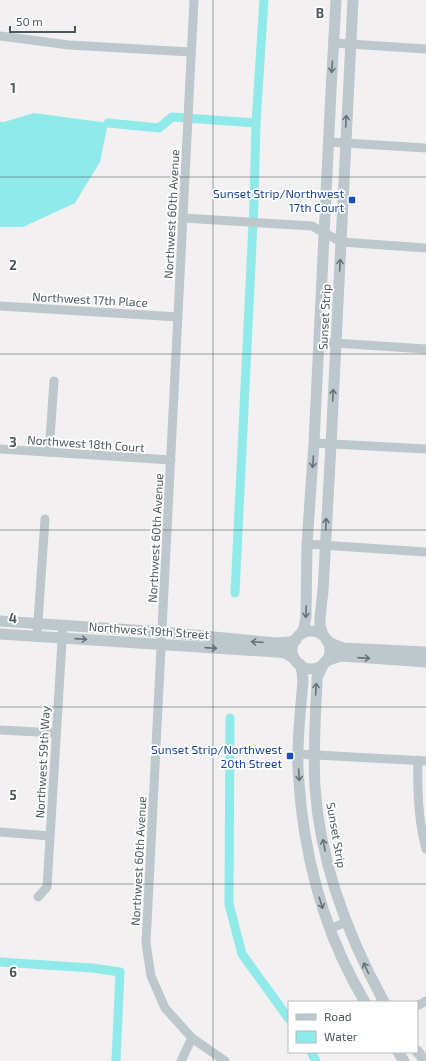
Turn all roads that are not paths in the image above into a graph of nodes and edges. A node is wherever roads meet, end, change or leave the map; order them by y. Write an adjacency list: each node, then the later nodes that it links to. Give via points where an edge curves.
1 (194, 0): 8 (street, Northwest 60th Avenue)
2 (336, 0): 5 (street, Sunset Strip)
3 (353, 0): 6 (street, Sunset Strip)
4 (0, 36): 8 (street, via 69,45)
5 (334, 43): 6 (street); 9 (street, Sunset Strip, one-way to 9)
6 (350, 44): 7 (street); 10 (street, Sunset Strip, one-way to 6)
7 (426, 49)
8 (191, 52): 12 (street, Northwest 60th Avenue)
9 (329, 142): 10 (street); 13 (street, Sunset Strip)
10 (346, 143): 11 (street); 14 (street, Sunset Strip)
11 (426, 148)
12 (183, 218): 13 (street, via 312,226); 17 (street, Northwest 60th Avenue)
13 (324, 232): 14 (street); 18 (street, Sunset Strip)
14 (341, 242): 15 (street); 19 (street, Sunset Strip, one-way to 14)
15 (426, 248)
16 (0, 306): 17 (street, Northwest 17th Place)
17 (178, 317): 27 (street, Northwest 60th Avenue)
18 (319, 342): 19 (street); 22 (street, Sunset Strip)
19 (335, 344): 20 (street); 23 (street, Sunset Strip, one-way to 19)
20 (426, 350)
21 (54, 381): 26 (street)
22 (314, 443): 23 (street); 29 (street, Sunset Strip, one-way to 29)
23 (331, 444): 25 (street); 30 (street, Sunset Strip, one-way to 23)
24 (0, 449): 26 (street, Northwest 18th Court)
25 (426, 449)
26 (49, 452): 27 (street, Northwest 18th Court)
27 (171, 460): 35 (street, Northwest 60th Avenue)
28 (44, 519): 33 (street)
29 (307, 544): 30 (street); 39 (street, Sunset Strip, one-way to 39, via 306,617 304,628)
30 (325, 546): 31 (street); 40 (street, Sunset Strip, via 320,625)
31 (426, 552)
32 (0, 621): 33 (street, Northwest 19th Street)
33 (38, 623): 34 (street, Northwest 19th Street); 37 (street)
34 (63, 625): 35 (street, Northwest 19th Street); 38 (street, Northwest 59th Way)
35 (162, 632): 39 (street, Northwest 19th Street, one-way to 35, via 290,642 277,643); 41 (street, Northwest 60th Avenue)
36 (0, 634): 37 (street, Northwest 19th Street)
37 (37, 636): 38 (street, Northwest 19th Street)
38 (62, 637): 41 (street, Northwest 19th Street, one-way to 41); 47 (street, Northwest 59th Way)
39 (298, 637): 40 (street, via 314,631); 43 (street, via 293,651)
40 (325, 638): 42 (street, via 335,646 343,648); 44 (street, via 330,648)
41 (162, 644): 43 (street, Northwest 19th Street, one-way to 43, via 282,652); 59 (street, Northwest 60th Avenue, via 146,943 151,976 165,1008)
42 (426, 652)
43 (297, 662): 44 (street, via 311,668); 48 (street, via 301,667 303,681)
44 (325, 662): 45 (street, one-way to 45, via 342,656); 49 (street, Sunset Strip, one-way to 44, via 316,684)
45 (426, 662)
46 (0, 730): 47 (street)
47 (55, 733): 52 (street, Northwest 59th Way)
48 (298, 754): 49 (street); 56 (street, one-way to 56, via 304,831 314,878)
49 (314, 755): 50 (street); 55 (street, Sunset Strip, one-way to 49, via 326,858 315,789)
50 (422, 760): 53 (street, via 417,795 421,833)
51 (0, 832): 52 (street)
52 (50, 836): 54 (street, Northwest 59th Way, via 47,887)
53 (426, 849)
54 (38, 897)
55 (346, 922): 56 (street); 58 (street, Sunset Strip, one-way to 55)
56 (330, 929): 57 (street)
57 (363, 1001)
58 (384, 1001)
59 (192, 1038): 61 (street); 62 (street, Northwest 60th Avenue)
60 (418, 1052): 63 (street)
61 (181, 1061)
62 (225, 1061)
63 (425, 1061)

